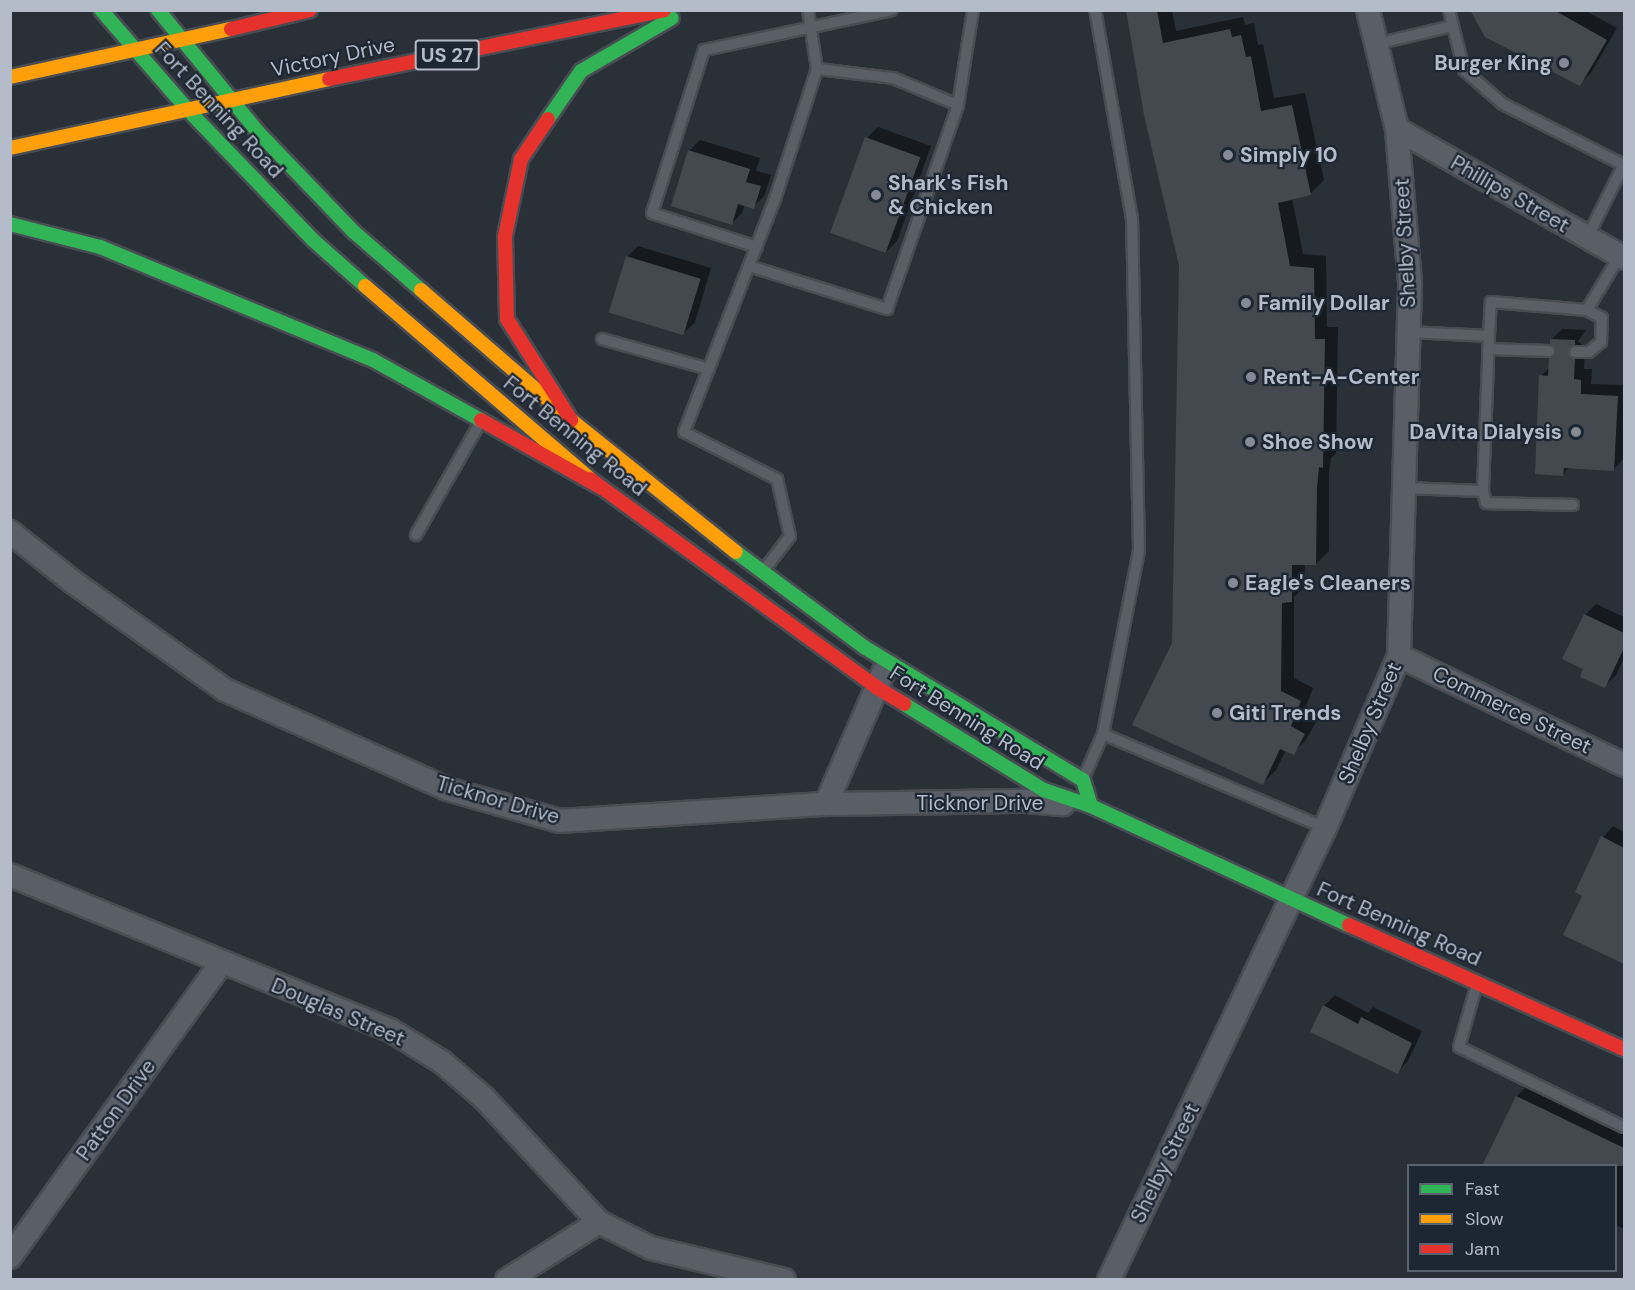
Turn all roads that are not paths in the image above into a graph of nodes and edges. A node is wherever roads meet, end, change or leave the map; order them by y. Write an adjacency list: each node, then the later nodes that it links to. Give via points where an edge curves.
1 (101, 10): 16 (main road, Fort Benning Road)
2 (158, 10): 14 (main road, Fort Benning Road)
3 (310, 10): 14 (main road)
4 (664, 10): 19 (main road, Victory Drive / US 27)
5 (684, 10): 39 (main road, via 581,71 521,159 506,236 507,319)
6 (808, 10): 13 (lane)
7 (892, 10): 13 (lane)
8 (973, 10): 20 (lane)
9 (1095, 10): 50 (lane, via 1132,219 1139,550)
10 (1368, 10): 15 (street, Shelby Street)
11 (1449, 10): 12 (lane)
12 (1453, 26): 15 (lane); 24 (lane, via 1464,70 1503,104)
13 (811, 29): 17 (lane); 27 (lane, via 704,50 652,213)
14 (184, 41): 16 (main road); 19 (main road, Fort Benning Road)
15 (1376, 44): 22 (street, Shelby Street)
16 (135, 51): 18 (main road); 21 (main road, Fort Benning Road)
17 (817, 69): 20 (lane, via 893,78); 27 (lane)
18 (10, 77)
19 (230, 100): 21 (main road, Victory Drive / US 27); 39 (main road, Fort Benning Road, via 354,232)
20 (958, 105): 29 (lane, via 887,309)
21 (187, 110): 23 (main road, Victory Drive / US 27); 40 (main road, Fort Benning Road, via 313,240)
22 (1397, 129): 26 (street, Phillips Street); 31 (street, Shelby Street, via 1410,282)
23 (10, 148)
24 (1624, 164): 26 (lane)
25 (10, 224): 38 (main road, via 100,247 374,360)
26 (1587, 238): 28 (street, Phillips Street)
27 (757, 247): 29 (lane)
28 (1622, 256): 30 (lane)
29 (749, 266): 37 (lane)
30 (1587, 310): 32 (lane, via 1491,302); 36 (lane, via 1602,318 1601,342 1589,352)
31 (1409, 332): 32 (lane); 41 (street, Shelby Street)
32 (1489, 336): 34 (lane)
33 (602, 339): 37 (lane)
34 (1488, 349): 35 (lane); 42 (lane)
35 (1549, 351)
36 (1575, 352)
37 (709, 369): 46 (lane, via 684,432 777,479 789,536)
38 (481, 420): 40 (main road); 45 (lane)
39 (571, 420): 46 (main road, Fort Benning Road)
40 (600, 488): 49 (main road, Fort Benning Road)
41 (1404, 488): 42 (lane); 47 (street, Shelby Street)
42 (1483, 491): 43 (lane, via 1486,502)
43 (1573, 505)
44 (10, 532): 53 (street, Ticknor Drive, via 225,690 447,789 560,821)
45 (416, 535)
46 (762, 572): 48 (main road, Fort Benning Road)
47 (1400, 656): 51 (street, Commerce Street); 55 (street, Shelby Street)
48 (888, 662): 49 (street); 52 (main road, Fort Benning Road)
49 (876, 687): 53 (street); 54 (main road, Fort Benning Road, via 1044,790)
50 (1103, 734): 52 (lane); 55 (lane)
51 (1624, 765)
52 (1083, 780): 54 (main road)
53 (826, 804): 54 (street, Ticknor Drive, via 1026,801)
54 (1091, 806): 57 (main road, Fort Benning Road)
55 (1325, 828): 57 (street, Shelby Street)
56 (10, 875): 58 (street, Douglas Street)
57 (1290, 899): 59 (main road, Fort Benning Road); 66 (street, Shelby Street)
58 (221, 963): 62 (street, Douglas Street, via 390,1030 442,1062 484,1098); 63 (street, Patton Drive)
59 (1478, 981): 60 (main road, Fort Benning Road); 61 (lane, via 1459,1047)
60 (1624, 1049)
61 (1624, 1127)
62 (598, 1222): 64 (street); 65 (street, Douglas Street, via 651,1248)
63 (10, 1257)
64 (507, 1280)
65 (784, 1280)
66 (1109, 1280)

